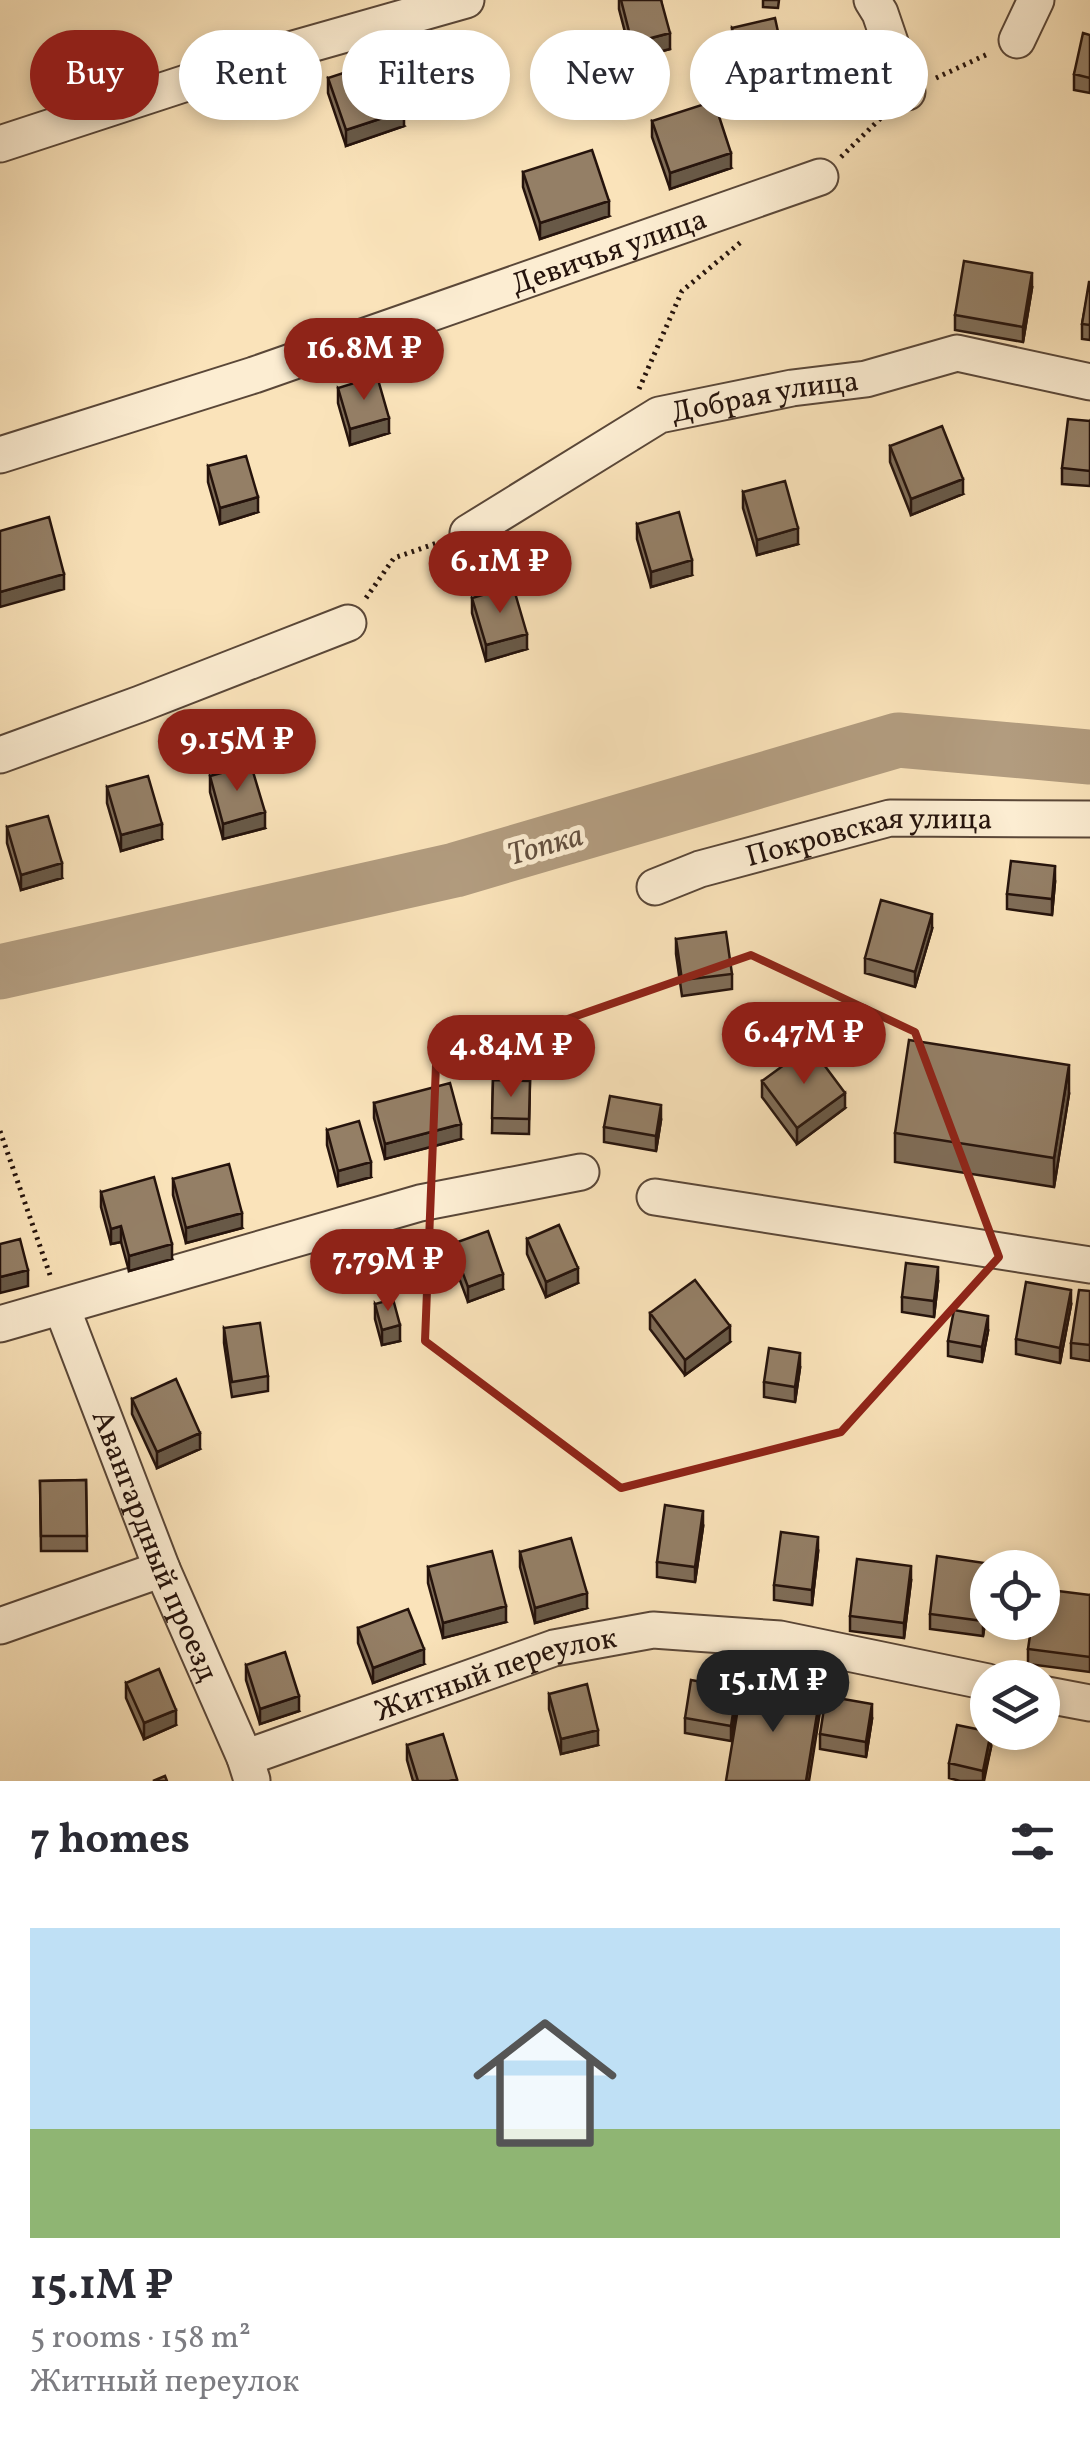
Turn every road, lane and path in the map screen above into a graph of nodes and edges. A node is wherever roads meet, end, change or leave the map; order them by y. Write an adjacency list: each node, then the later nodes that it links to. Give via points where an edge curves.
1 (466, 0): 6 (street)
2 (872, 0): 4 (street)
3 (1036, 0): 5 (street)
4 (886, 30)
5 (1018, 40)
6 (0, 144)
7 (820, 176): 11 (street, Девичья улица, via 254,375)
8 (682, 290): 10 (path)
9 (1090, 382): 12 (street, Добрая улица, via 957,353 866,379 660,416)
10 (638, 392)
11 (0, 455)
12 (468, 533): 13 (path, via 394,558)
13 (348, 624): 14 (street)
14 (0, 755)
15 (1090, 820): 16 (street, Покровская улица, via 890,818)
16 (655, 886)
17 (0, 1131): 21 (path)
18 (580, 1172): 21 (street, via 420,1203)
19 (656, 1198): 20 (street)
20 (1090, 1266)
21 (62, 1308): 22 (street); 23 (street, Авангардный проезд)
22 (0, 1324)
23 (162, 1569): 24 (street); 28 (street, Авангардный проезд)
24 (0, 1626)
25 (970, 1678): 28 (street, Житный переулок, via 780,1640 653,1630 554,1648)
26 (1060, 1697): 27 (street)
27 (1090, 1703)
28 (248, 1769)

